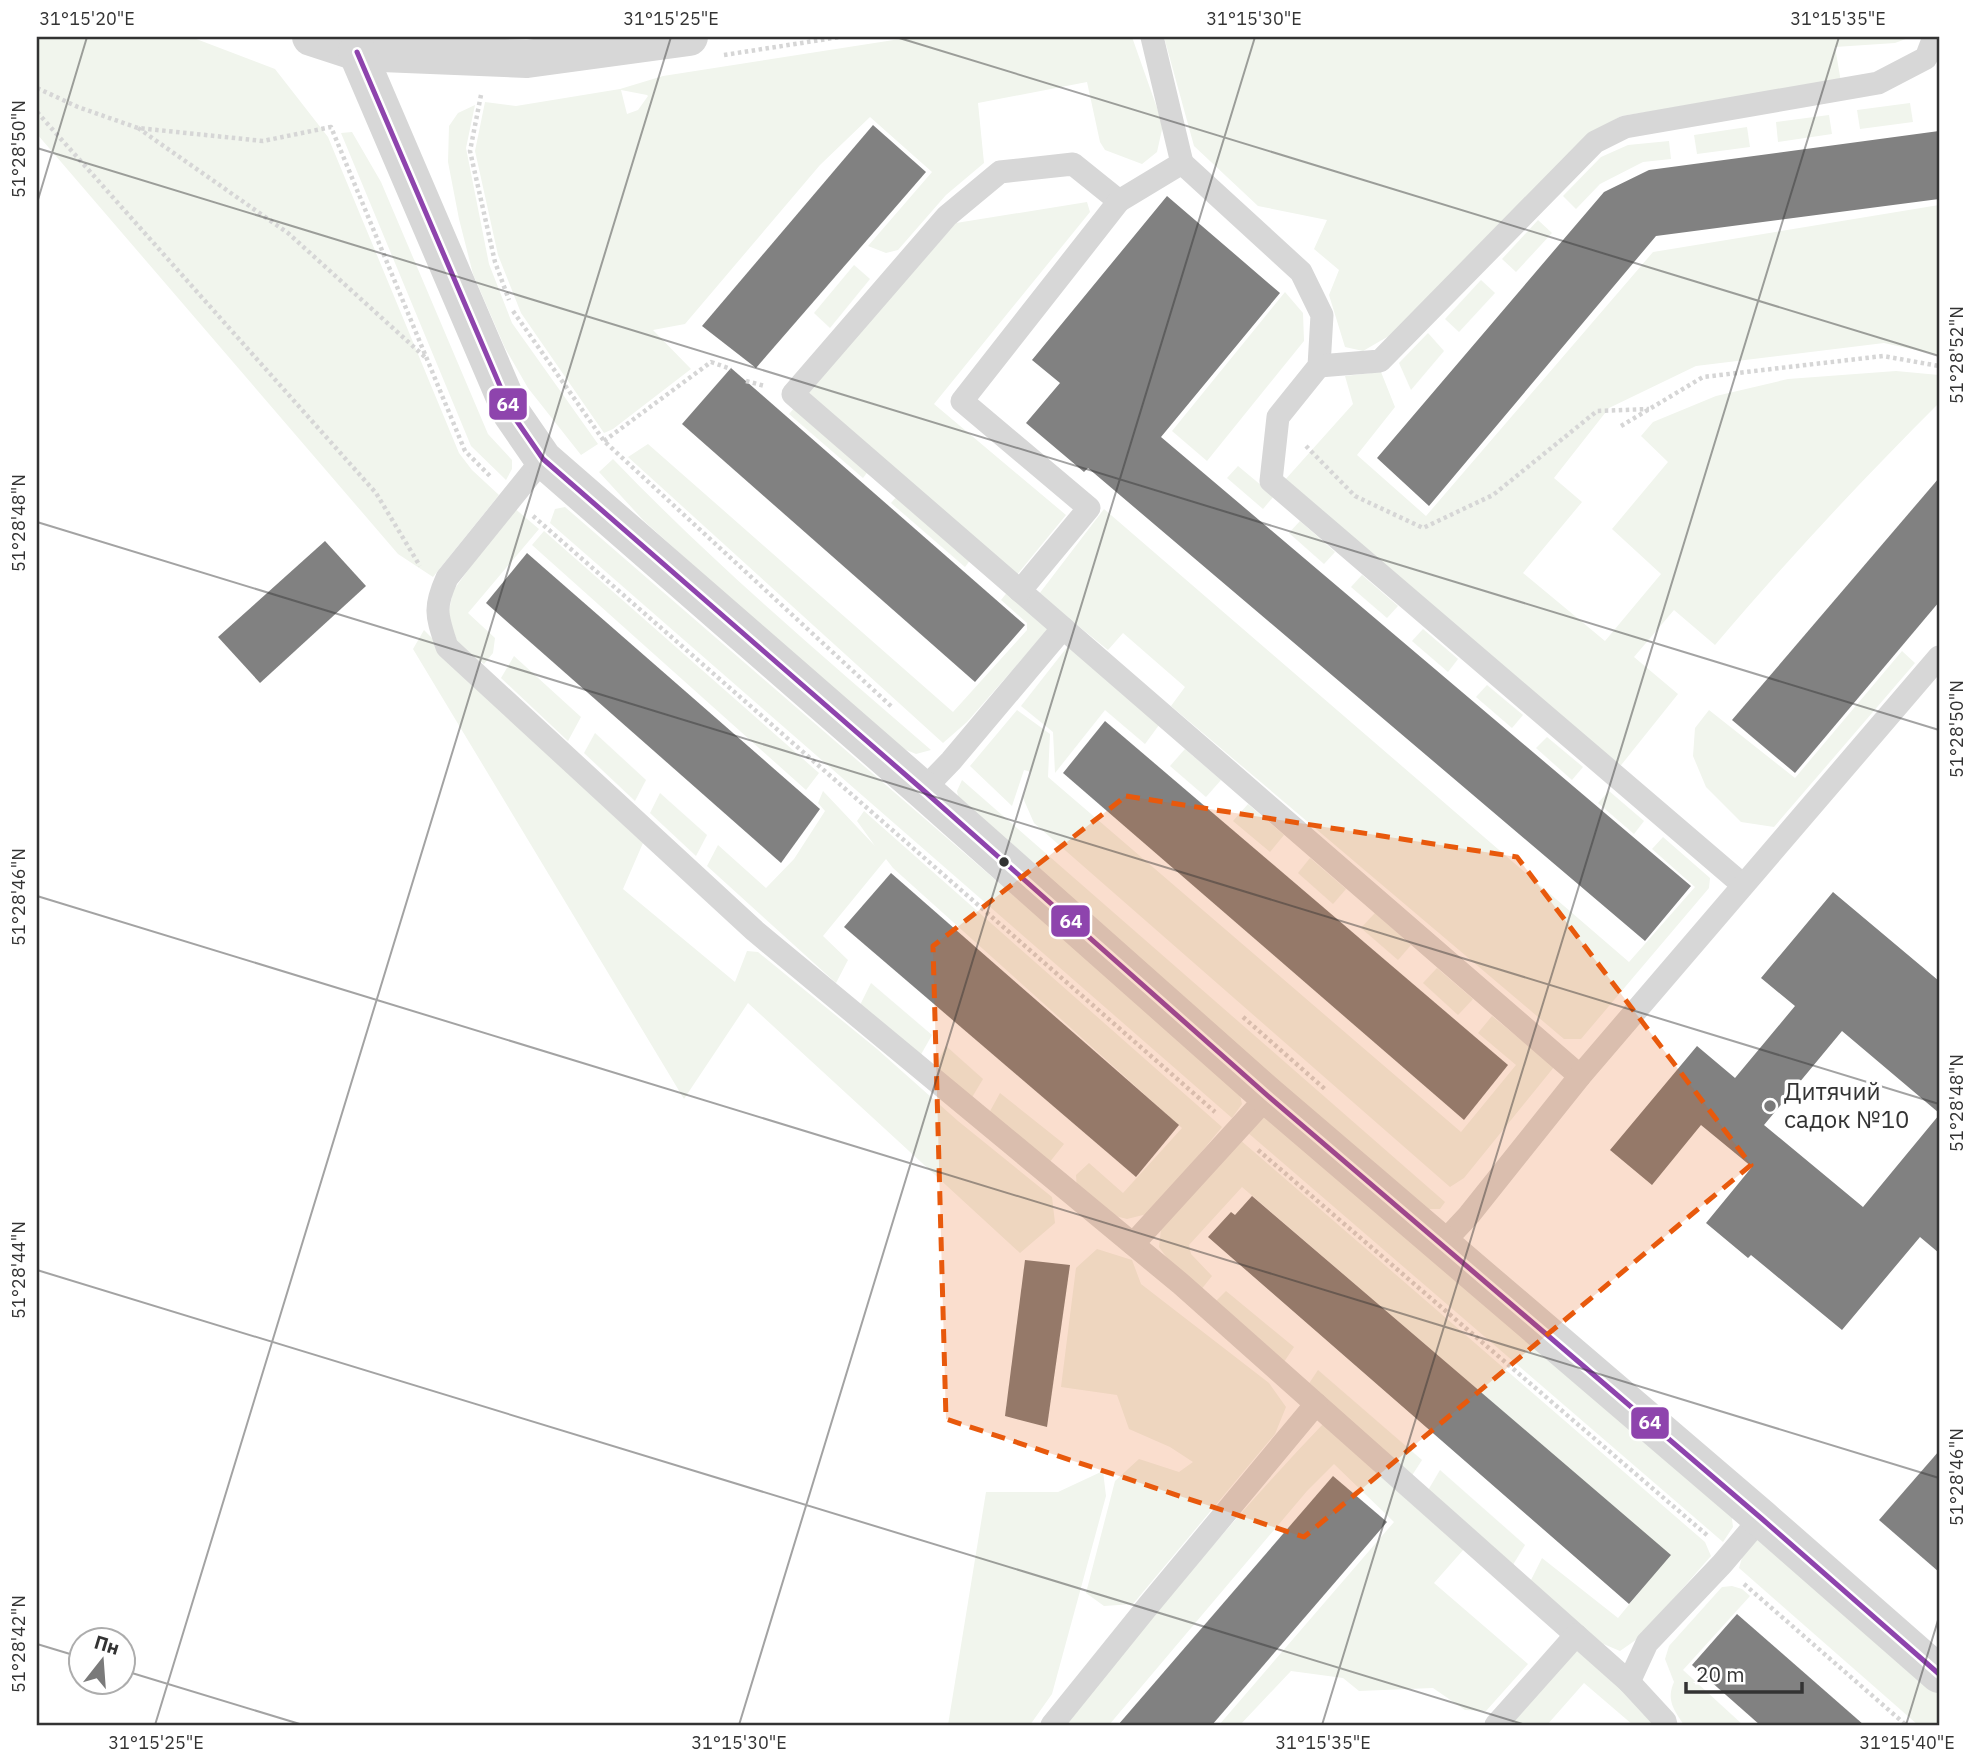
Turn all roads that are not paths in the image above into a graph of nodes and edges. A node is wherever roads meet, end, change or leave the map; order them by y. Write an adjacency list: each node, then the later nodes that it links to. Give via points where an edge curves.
1 (311, 37): 5 (street)
2 (688, 37): 5 (street, via 527,60)
3 (1152, 37): 6 (lane)
4 (1934, 37): 8 (lane, via 1926,58 1878,83 1625,127 1595,142 1380,361)
5 (358, 52): 9 (street, via 512,414)
6 (1182, 163): 7 (lane); 8 (lane, via 1301,272 1322,315)
7 (1119, 201): 10 (lane, via 962,401 1089,508); 10 (lane, via 1073,164 1000,172 947,216 793,394)
8 (1319, 366): 14 (lane, via 1278,417 1271,481)
9 (543, 459): 13 (street); 17 (lane, via 447,578 437,614 447,647 755,931)
10 (1020, 591): 11 (lane)
11 (1063, 628): 13 (lane); 15 (lane)
12 (1939, 657): 14 (lane)
13 (923, 790): 16 (street)
14 (1743, 885): 15 (lane)
15 (1580, 1076): 18 (lane)
16 (1268, 1096): 17 (lane); 18 (street)
17 (1133, 1244): 19 (lane)
18 (1441, 1245): 20 (street)
19 (1316, 1404): 21 (lane); 24 (lane)
20 (1761, 1518): 22 (street); 23 (lane, via 1647,1643)
21 (1576, 1635): 23 (lane); 25 (lane)
22 (1939, 1674)
23 (1629, 1682): 26 (lane)
24 (1052, 1725)
25 (1496, 1725)
26 (1666, 1725)

